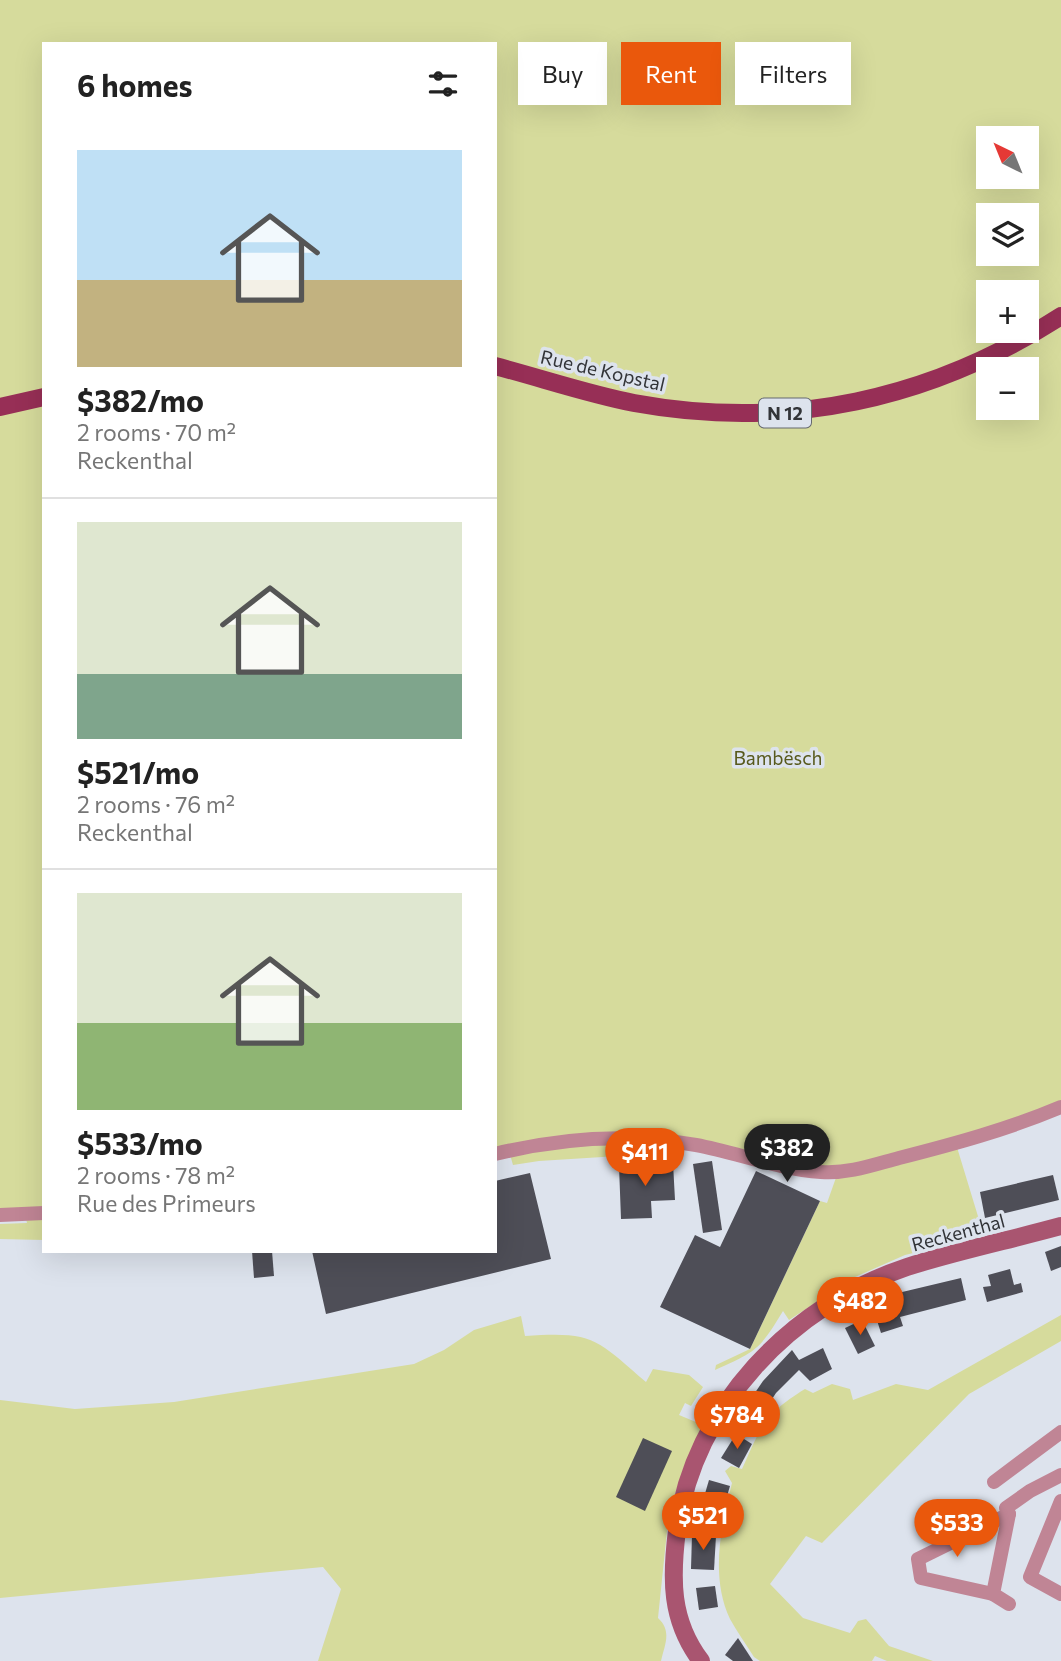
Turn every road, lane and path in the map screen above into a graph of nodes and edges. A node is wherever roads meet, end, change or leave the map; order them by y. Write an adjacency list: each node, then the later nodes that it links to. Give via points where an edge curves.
1 (1061, 316): 2 (main road, Rue de Kopstal / N 12, via 992,355 896,392 840,406 776,414 705,412 633,402)
2 (497, 367)
3 (42, 397): 4 (main road)
4 (0, 407)
5 (1061, 1107): 6 (street, via 956,1143 838,1172 764,1162 681,1143 628,1138)
6 (497, 1154)
7 (42, 1213): 8 (street)
8 (0, 1214)
9 (1061, 1226): 18 (main road, Reckenthal, via 906,1268 860,1287 818,1312 757,1363 709,1432 679,1514 674,1604 684,1634)
10 (1061, 1432): 12 (street)
11 (1061, 1475): 14 (street, via 1030,1491)
12 (994, 1482)
13 (1061, 1502): 16 (street, via 1030,1577)
14 (1007, 1511): 15 (street); 15 (street, via 918,1559 921,1578)
15 (993, 1594): 17 (street)
16 (1061, 1594)
17 (1009, 1604)
18 (701, 1661)

